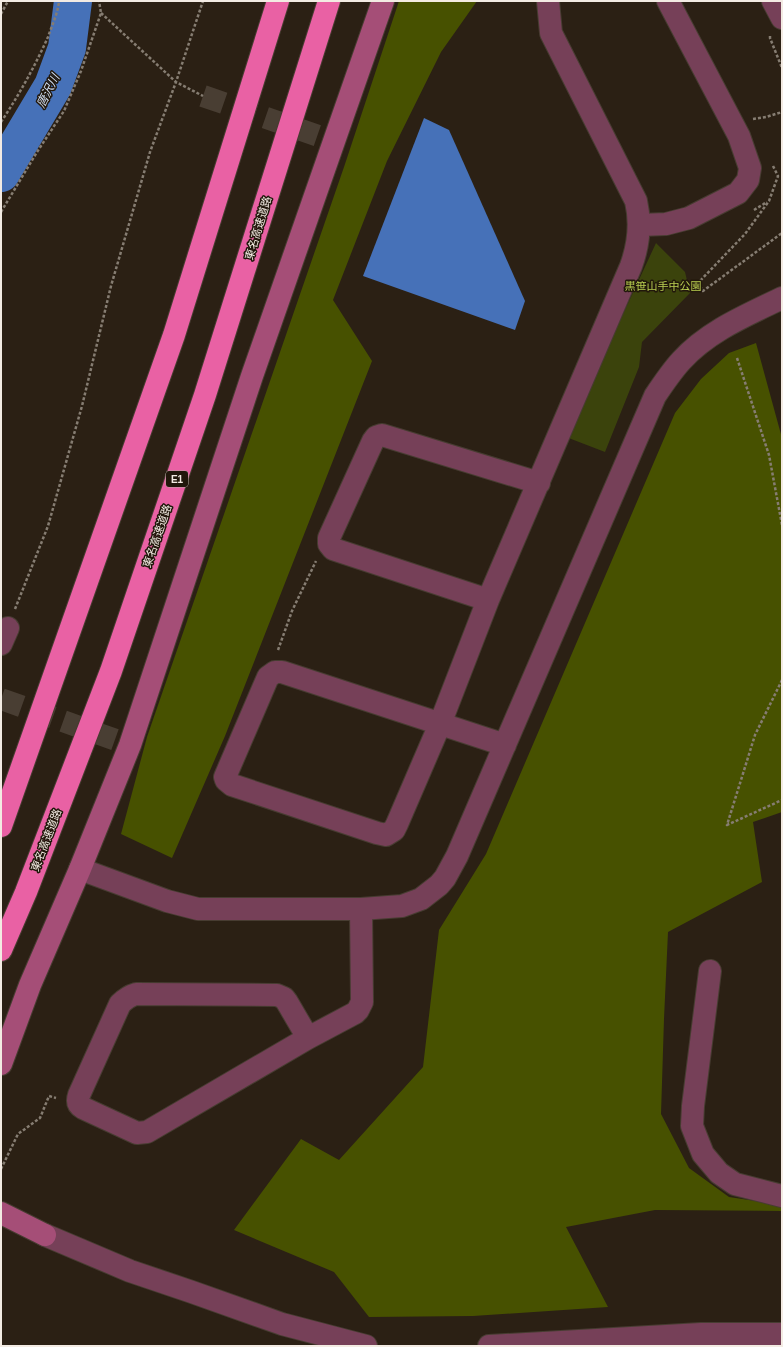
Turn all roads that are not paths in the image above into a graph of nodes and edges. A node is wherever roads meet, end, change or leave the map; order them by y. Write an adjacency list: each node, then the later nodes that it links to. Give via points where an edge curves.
1 (278, 1): 14 (highway, via 174,335)
2 (329, 1): 17 (highway, 東名高速道路 / E1, via 206,395 113,663 29,885)
3 (383, 1): 15 (street, via 254,369 130,745)
4 (548, 1): 8 (street, via 551,33 632,190)
5 (668, 1): 8 (street, via 739,136 750,168 744,187 738,193 689,218 666,224)
6 (773, 1): 7 (street)
7 (777, 25)
8 (640, 225): 10 (street, via 631,266)
9 (782, 298): 13 (street, via 733,322 706,340 680,361 655,396)
10 (539, 483): 11 (street); 11 (street, via 382,435 373,441 329,538 329,544 333,549)
11 (488, 600): 12 (street)
12 (440, 724): 12 (street, via 394,830 386,835 232,785 226,780 268,677 275,672 282,672); 13 (street)
13 (505, 745): 16 (street, via 457,856 439,885 412,903)
14 (1, 826)
15 (80, 869): 16 (street, via 167,901 198,909); 20 (street, via 30,985)
16 (361, 909): 19 (street, via 360,1008)
17 (1, 950)
18 (710, 971): 21 (street, via 692,1126 703,1154 719,1173 734,1184)
19 (308, 1038): 19 (street, via 147,1132 137,1133 83,1108 78,1102 120,1004 131,995 277,995 287,1002)
20 (1, 1064)
21 (782, 1196)
22 (1, 1213): 24 (street, via 45,1235 130,1271 282,1324)
23 (782, 1334): 25 (street, via 701,1334)
24 (366, 1346)
25 (489, 1346)

